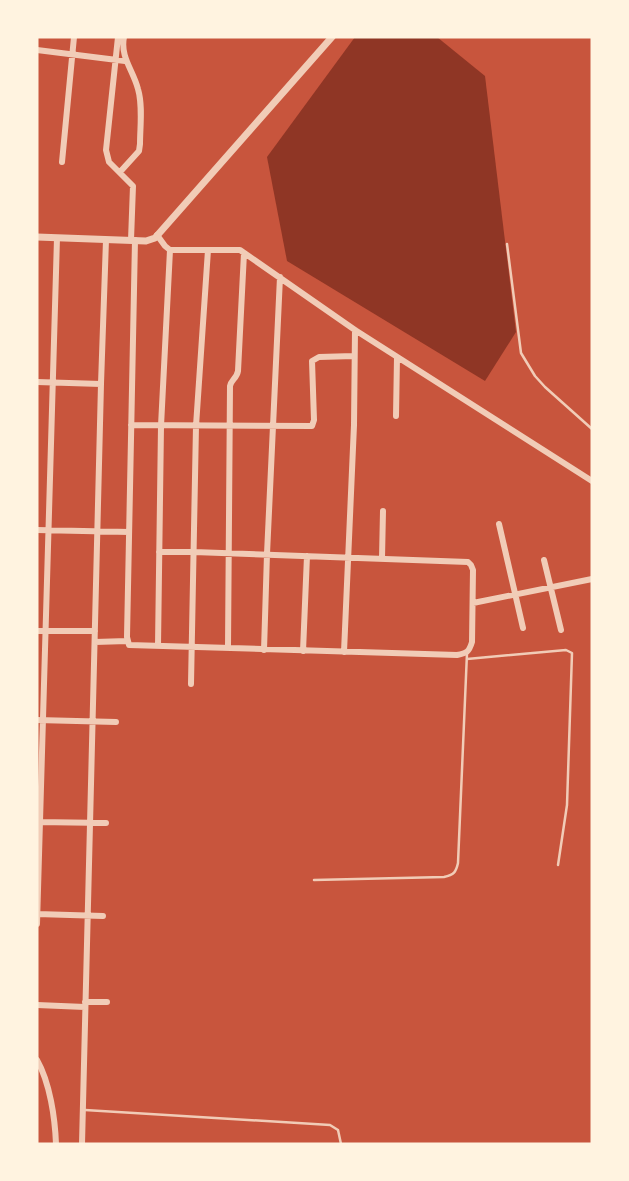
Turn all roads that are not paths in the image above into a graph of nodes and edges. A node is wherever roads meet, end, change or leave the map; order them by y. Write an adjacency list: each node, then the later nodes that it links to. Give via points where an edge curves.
1 (74, 37): 6 (street)
2 (118, 37): 7 (street)
3 (124, 37): 8 (street)
4 (332, 37): 11 (street)
5 (37, 50): 6 (street)
6 (73, 55): 7 (street); 9 (street)
7 (115, 60): 8 (street); 10 (street, via 106,150 109,162)
8 (125, 61): 10 (street, via 138,87 140,144)
9 (62, 162)
10 (120, 172): 15 (street, via 134,191)
11 (157, 235): 15 (street); 17 (street)
12 (37, 237): 13 (street)
13 (57, 238): 14 (street); 25 (street)
14 (106, 240): 15 (street); 26 (street)
15 (133, 240): 28 (street)
16 (507, 244): 33 (lane, via 521,352 540,382)
17 (170, 250): 18 (street); 29 (street)
18 (208, 250): 19 (street); 30 (street)
19 (244, 253): 20 (street); 31 (street, via 238,371 231,383)
20 (280, 277): 21 (street); 32 (street)
21 (355, 330): 22 (street); 23 (street)
22 (355, 356): 32 (street, via 312,361 312,426); 46 (street)
23 (397, 357): 27 (street); 34 (street)
24 (37, 382): 25 (street)
25 (53, 383): 26 (street); 38 (street)
26 (101, 384): 39 (street)
27 (396, 416)
28 (131, 425): 29 (street); 40 (street)
29 (161, 426): 30 (street); 41 (street)
30 (196, 426): 31 (street); 42 (street)
31 (230, 426): 32 (street); 43 (street)
32 (273, 427): 44 (street)
33 (592, 429)
34 (592, 481)
35 (383, 512): 47 (street)
36 (499, 524): 51 (street)
37 (37, 530): 38 (street)
38 (48, 530): 39 (street); 56 (street)
39 (98, 531): 40 (street); 57 (street)
40 (129, 532): 58 (street)
41 (159, 552): 42 (street); 60 (street)
42 (194, 552): 43 (street); 61 (street)
43 (230, 553): 44 (street); 62 (street)
44 (267, 554): 45 (street); 63 (street)
45 (307, 555): 46 (street); 64 (street)
46 (347, 557): 47 (street); 65 (street)
47 (382, 558): 52 (street, via 468,562)
48 (544, 560): 50 (street)
49 (592, 579): 50 (street)
50 (551, 587): 51 (street); 54 (street)
51 (515, 595): 52 (street); 53 (street)
52 (472, 604): 66 (street, via 472,642)
53 (523, 628)
54 (561, 630)
55 (37, 631): 56 (street)
56 (46, 631): 57 (street); 68 (street)
57 (95, 631): 59 (street)
58 (127, 641): 59 (street); 60 (street, via 132,646)
59 (95, 642): 69 (street)
60 (158, 646): 61 (street)
61 (192, 648): 62 (street); 67 (street)
62 (228, 649): 63 (street)
63 (264, 650): 64 (street)
64 (303, 651): 65 (street)
65 (344, 652): 66 (street)
66 (467, 656): 74 (lane, via 572,653 567,805); 75 (lane, via 456,871 444,877)
67 (191, 684)
68 (40, 720): 69 (street); 71 (street)
69 (93, 721): 70 (street); 72 (street)
70 (116, 722)
71 (38, 822): 72 (street); 76 (street)
72 (90, 823): 73 (street); 77 (street)
73 (106, 823)
74 (558, 864)
75 (314, 880)
76 (37, 914): 77 (street); 79 (street)
77 (88, 915): 78 (street); 81 (street)
78 (103, 916)
79 (37, 924)
80 (107, 1002): 81 (street)
81 (85, 1004): 82 (street); 84 (street)
82 (37, 1005)
83 (37, 1060): 85 (street, via 51,1106)
84 (82, 1110): 86 (street); 87 (lane, via 330,1125 338,1130)
85 (56, 1144)
86 (82, 1144)
87 (341, 1144)

